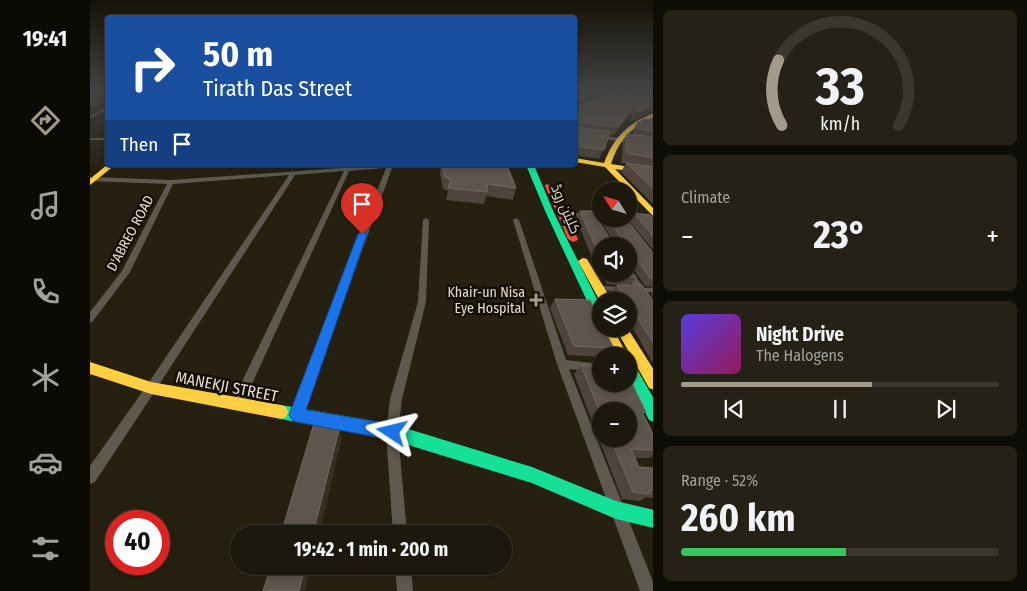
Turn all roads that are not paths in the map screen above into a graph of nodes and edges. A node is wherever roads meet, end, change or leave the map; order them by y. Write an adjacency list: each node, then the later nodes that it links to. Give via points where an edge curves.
1 (651, 117): 4 (street)
2 (577, 133): 4 (street)
3 (90, 139): 5 (street)
4 (616, 139): 6 (street); 8 (street)
5 (105, 140)
6 (634, 142)
7 (577, 160): 8 (street)
8 (607, 165): 15 (street); 20 (street)
9 (108, 167): 16 (street)
10 (389, 167): 13 (street); 42 (street)
11 (531, 167): 30 (street, کلیٹن روڈ)
12 (540, 167): 18 (street, کلیٹن روڈ)
13 (351, 168): 14 (street); 41 (street)
14 (293, 173): 17 (street); 40 (street)
15 (653, 173)
16 (91, 181): 17 (street)
17 (171, 182): 32 (street, D'ABREO ROAD, via 126,272)
18 (562, 214): 19 (street); 25 (street, کلیٹن روڈ)
19 (591, 215)
20 (653, 217): 21 (street)
21 (638, 218)
22 (426, 220): 44 (street, via 422,302 396,399)
23 (516, 220): 34 (street, via 547,304)
24 (633, 282): 27 (street)
25 (598, 288): 26 (lane); 29 (street, کلیٹن روڈ)
26 (623, 289)
27 (636, 290): 28 (lane); 31 (street)
28 (653, 290)
29 (598, 292)
30 (592, 296)
31 (653, 310)
32 (90, 319)
33 (627, 337): 37 (street)
34 (562, 364): 35 (street); 46 (street)
35 (592, 367)
36 (90, 368): 40 (street, MANEKJI STREET)
37 (650, 371): 38 (street)
38 (653, 384)
39 (637, 385): 43 (street)
40 (151, 388): 41 (street, MANEKJI STREET); 45 (street)
41 (236, 404): 42 (street, MANEKJI STREET)
42 (297, 415): 44 (street, MANEKJI STREET)
43 (653, 416)
44 (392, 432): 46 (street, MANEKJI STREET, via 532,476); 48 (street)
45 (90, 477)
46 (616, 510): 47 (street, MANEKJI STREET); 51 (street)
47 (653, 519)
48 (399, 525)
49 (404, 575): 50 (street)
50 (405, 591)
51 (648, 591)

